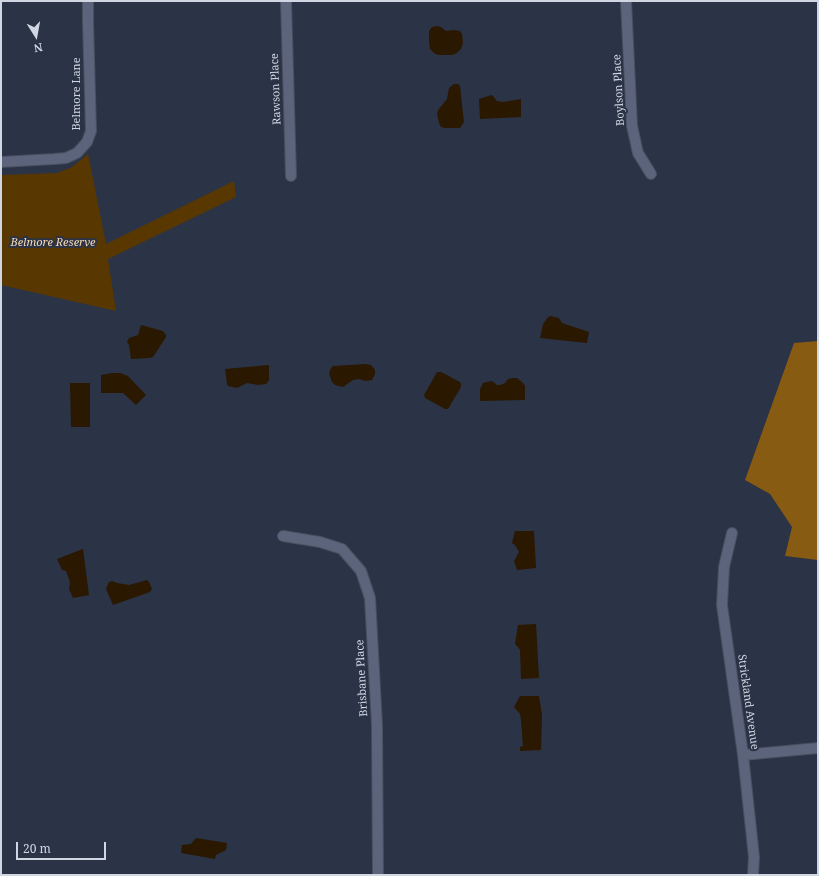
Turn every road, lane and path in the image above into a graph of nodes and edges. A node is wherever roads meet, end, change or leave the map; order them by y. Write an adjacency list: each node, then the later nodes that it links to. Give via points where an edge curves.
1 (88, 1): 4 (street, Belmore Lane, via 91,131 87,142 77,153 66,158)
2 (286, 1): 6 (street, Rawson Place)
3 (626, 1): 5 (street, Boylson Place, via 632,126 638,153)
4 (1, 162)
5 (651, 174)
6 (291, 176)
7 (732, 533): 10 (street, Strickland Avenue, via 724,567 722,605)
8 (284, 536): 11 (street, Brisbane Place, via 320,542 342,549 361,571 370,598 377,725)
9 (818, 748): 10 (street)
10 (743, 755): 12 (street, Strickland Avenue, via 754,857)
11 (378, 875)
12 (753, 875)

